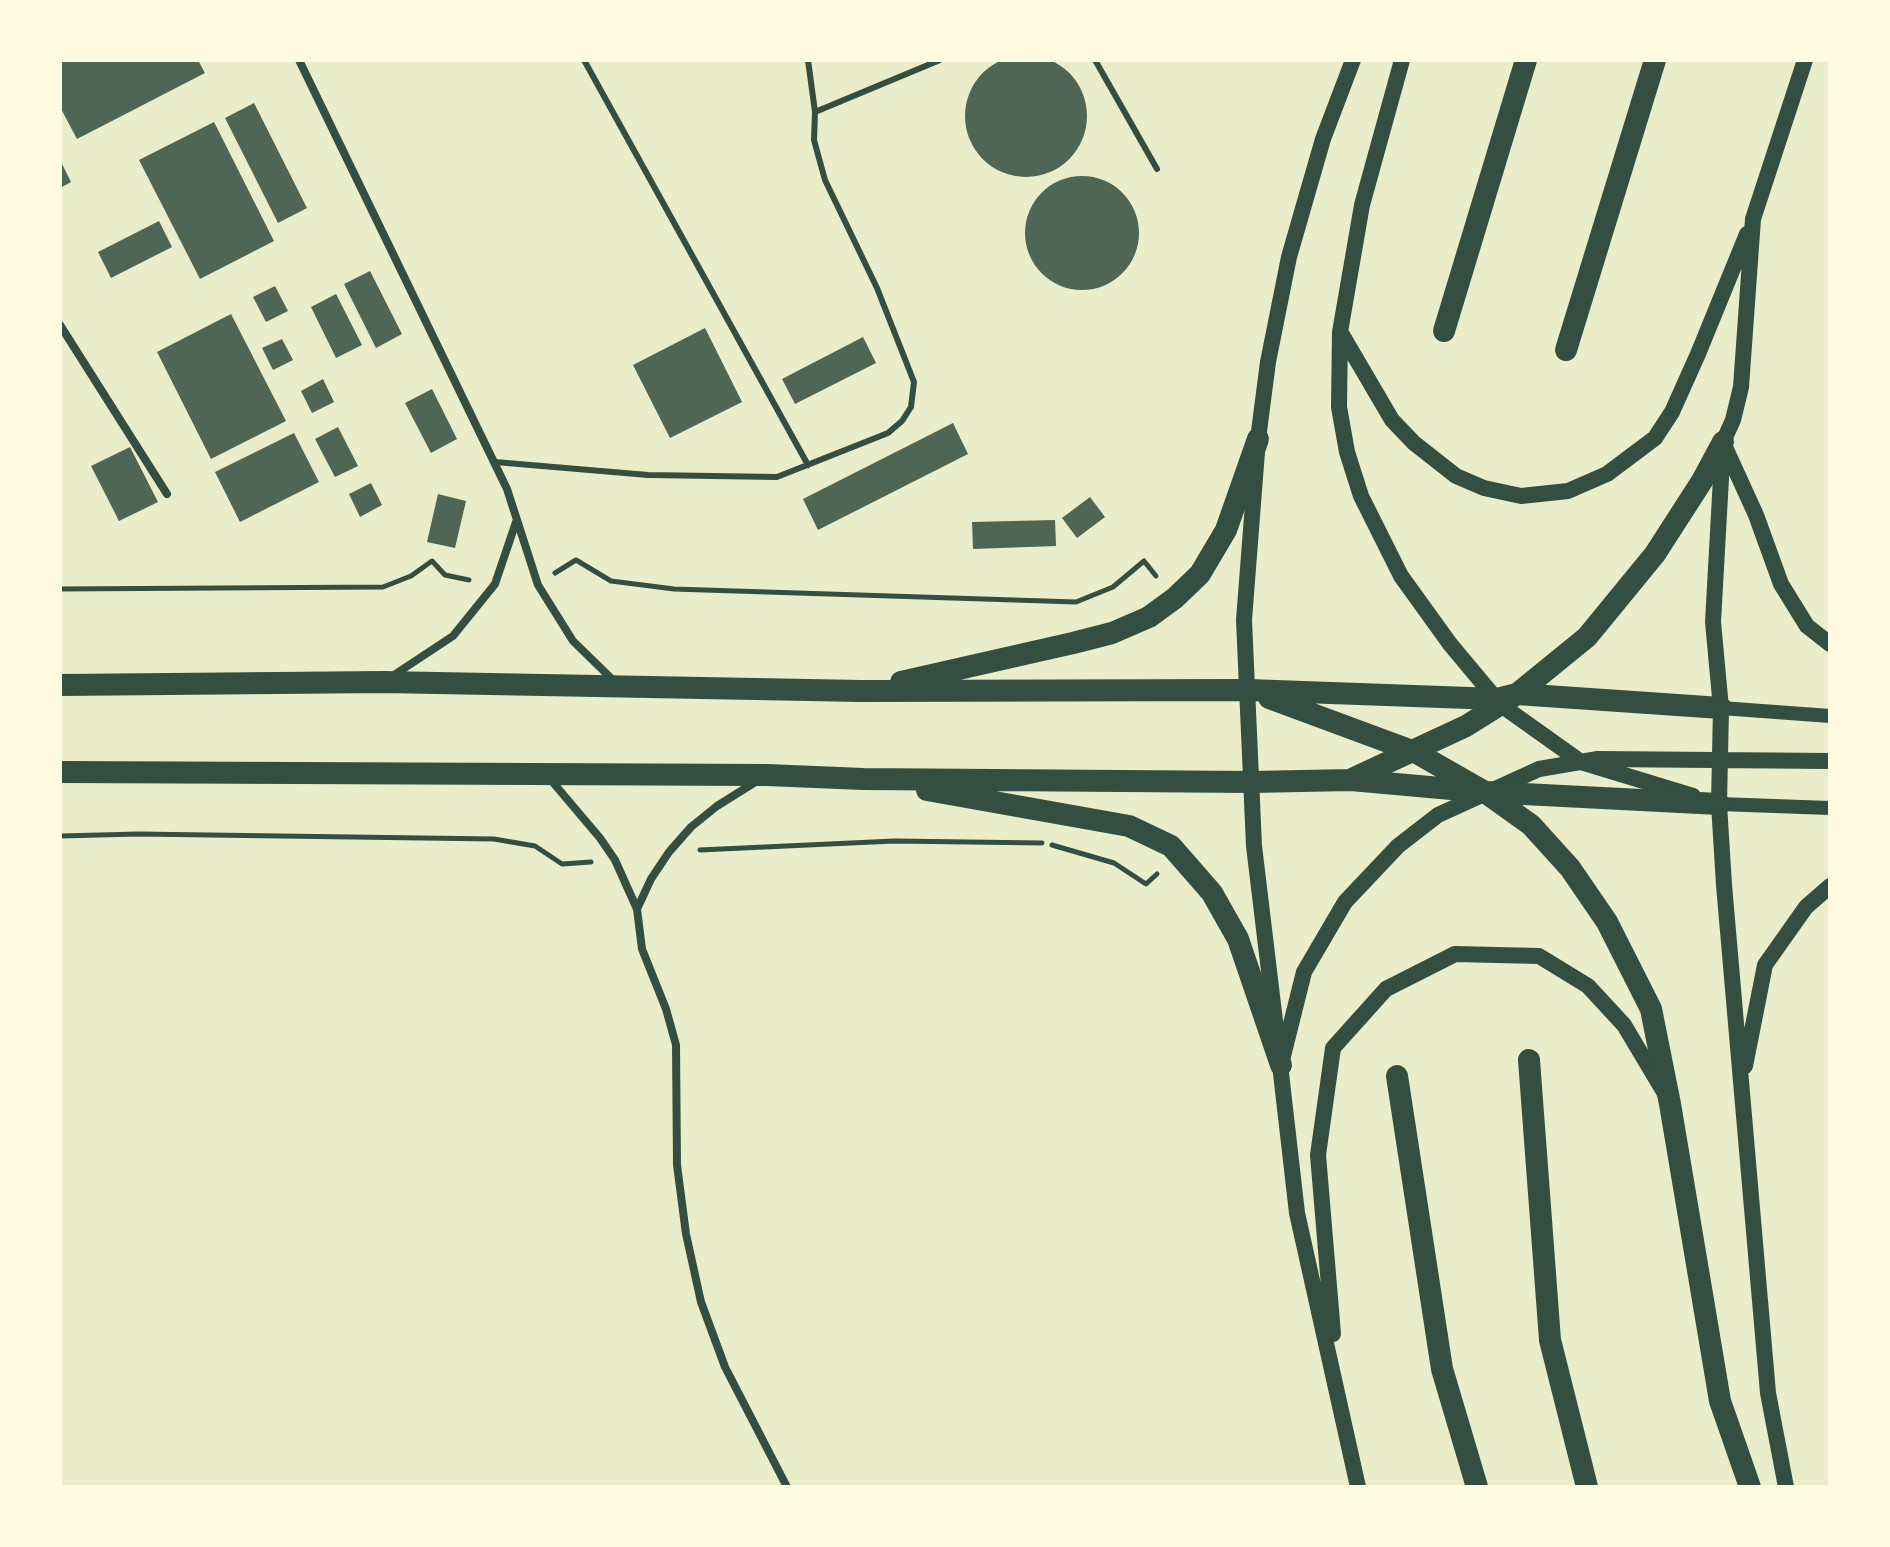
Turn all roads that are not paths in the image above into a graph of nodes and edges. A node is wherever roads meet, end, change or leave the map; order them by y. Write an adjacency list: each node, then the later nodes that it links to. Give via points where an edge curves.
1 (299, 60): 20 (street)
2 (584, 60): 21 (lane)
3 (808, 60): 11 (lane)
4 (940, 60): 11 (lane)
5 (1095, 60): 12 (lane)
6 (1353, 60): 18 (main road, via 1323,139 1289,257)
7 (1402, 60): 16 (main road, via 1362,205)
8 (1526, 60): 15 (highway)
9 (1655, 60): 17 (highway)
10 (1805, 60): 13 (main road)
11 (815, 112): 21 (lane, via 814,140 825,180 877,288 914,382 911,407 888,433)
12 (1157, 169)
13 (1753, 219): 16 (main road, via 1698,354 1655,438 1607,474 1568,491 1521,496 1456,476 1392,420); 19 (main road, via 1741,387)
14 (60, 325): 22 (street)
15 (1444, 331)
16 (1340, 332): 30 (main road, via 1339,407 1361,496 1401,576 1450,644)
17 (1566, 350)
18 (1258, 439): 28 (main road, via 1244,620); 29 (highway, via 1226,530 1200,574 1149,617 1112,633)
19 (1723, 442): 24 (main road, via 1781,584 1807,626); 30 (highway, via 1655,554 1587,637); 31 (main road, via 1713,622)
20 (495, 462): 21 (lane, via 648,475 777,477); 23 (street)
21 (808, 465)
22 (167, 494)
23 (517, 521): 25 (street, via 495,584 453,636); 27 (street, via 538,585 573,641)
24 (1830, 644)
25 (384, 682): 26 (highway); 27 (highway)
26 (60, 685)
27 (620, 687): 29 (highway)
28 (1248, 690): 29 (highway); 30 (highway); 33 (highway); 42 (main road)
29 (861, 691)
30 (1505, 699): 31 (highway); 33 (highway); 36 (main road)
31 (1721, 708): 32 (street); 34 (main road)
32 (1830, 716)
33 (1415, 752): 41 (highway); 43 (highway)
34 (1720, 759): 35 (main road); 36 (main road); 44 (main road)
35 (1830, 761)
36 (1581, 762): 43 (main road, via 1539,769); 44 (main road)
37 (60, 772): 38 (highway)
38 (547, 775): 39 (highway); 47 (street, via 615,860)
39 (767, 775): 40 (highway); 47 (street, via 691,827 651,879)
40 (863, 779): 42 (highway); 49 (highway, via 1129,826 1171,846 1212,893 1238,939)
41 (1351, 780): 42 (highway); 43 (highway)
42 (1251, 782): 49 (main road)
43 (1485, 792): 44 (highway); 49 (main road, via 1438,815 1398,846 1345,902 1304,972); 52 (highway, via 1531,825 1570,868 1607,922 1651,1009)
44 (1719, 804): 45 (street); 51 (main road)
45 (1830, 808)
46 (1830, 886): 51 (main road, via 1806,907 1765,965)
47 (637, 909): 54 (street, via 642,949 676,1045 677,1165 701,1302 725,1367)
48 (1529, 1060): 57 (highway, via 1550,1340)
49 (1281, 1065): 53 (main road, via 1297,1213)
50 (1397, 1076): 56 (highway, via 1442,1369)
51 (1741, 1087): 59 (main road, via 1768,1393)
52 (1670, 1104): 53 (main road, via 1624,1025 1588,986 1539,956 1455,954 1386,989 1333,1048 1318,1155); 58 (highway, via 1720,1401)
53 (1338, 1394): 55 (main road)
54 (787, 1487)
55 (1358, 1487)
56 (1477, 1487)
57 (1587, 1487)
58 (1750, 1487)
59 (1786, 1487)

